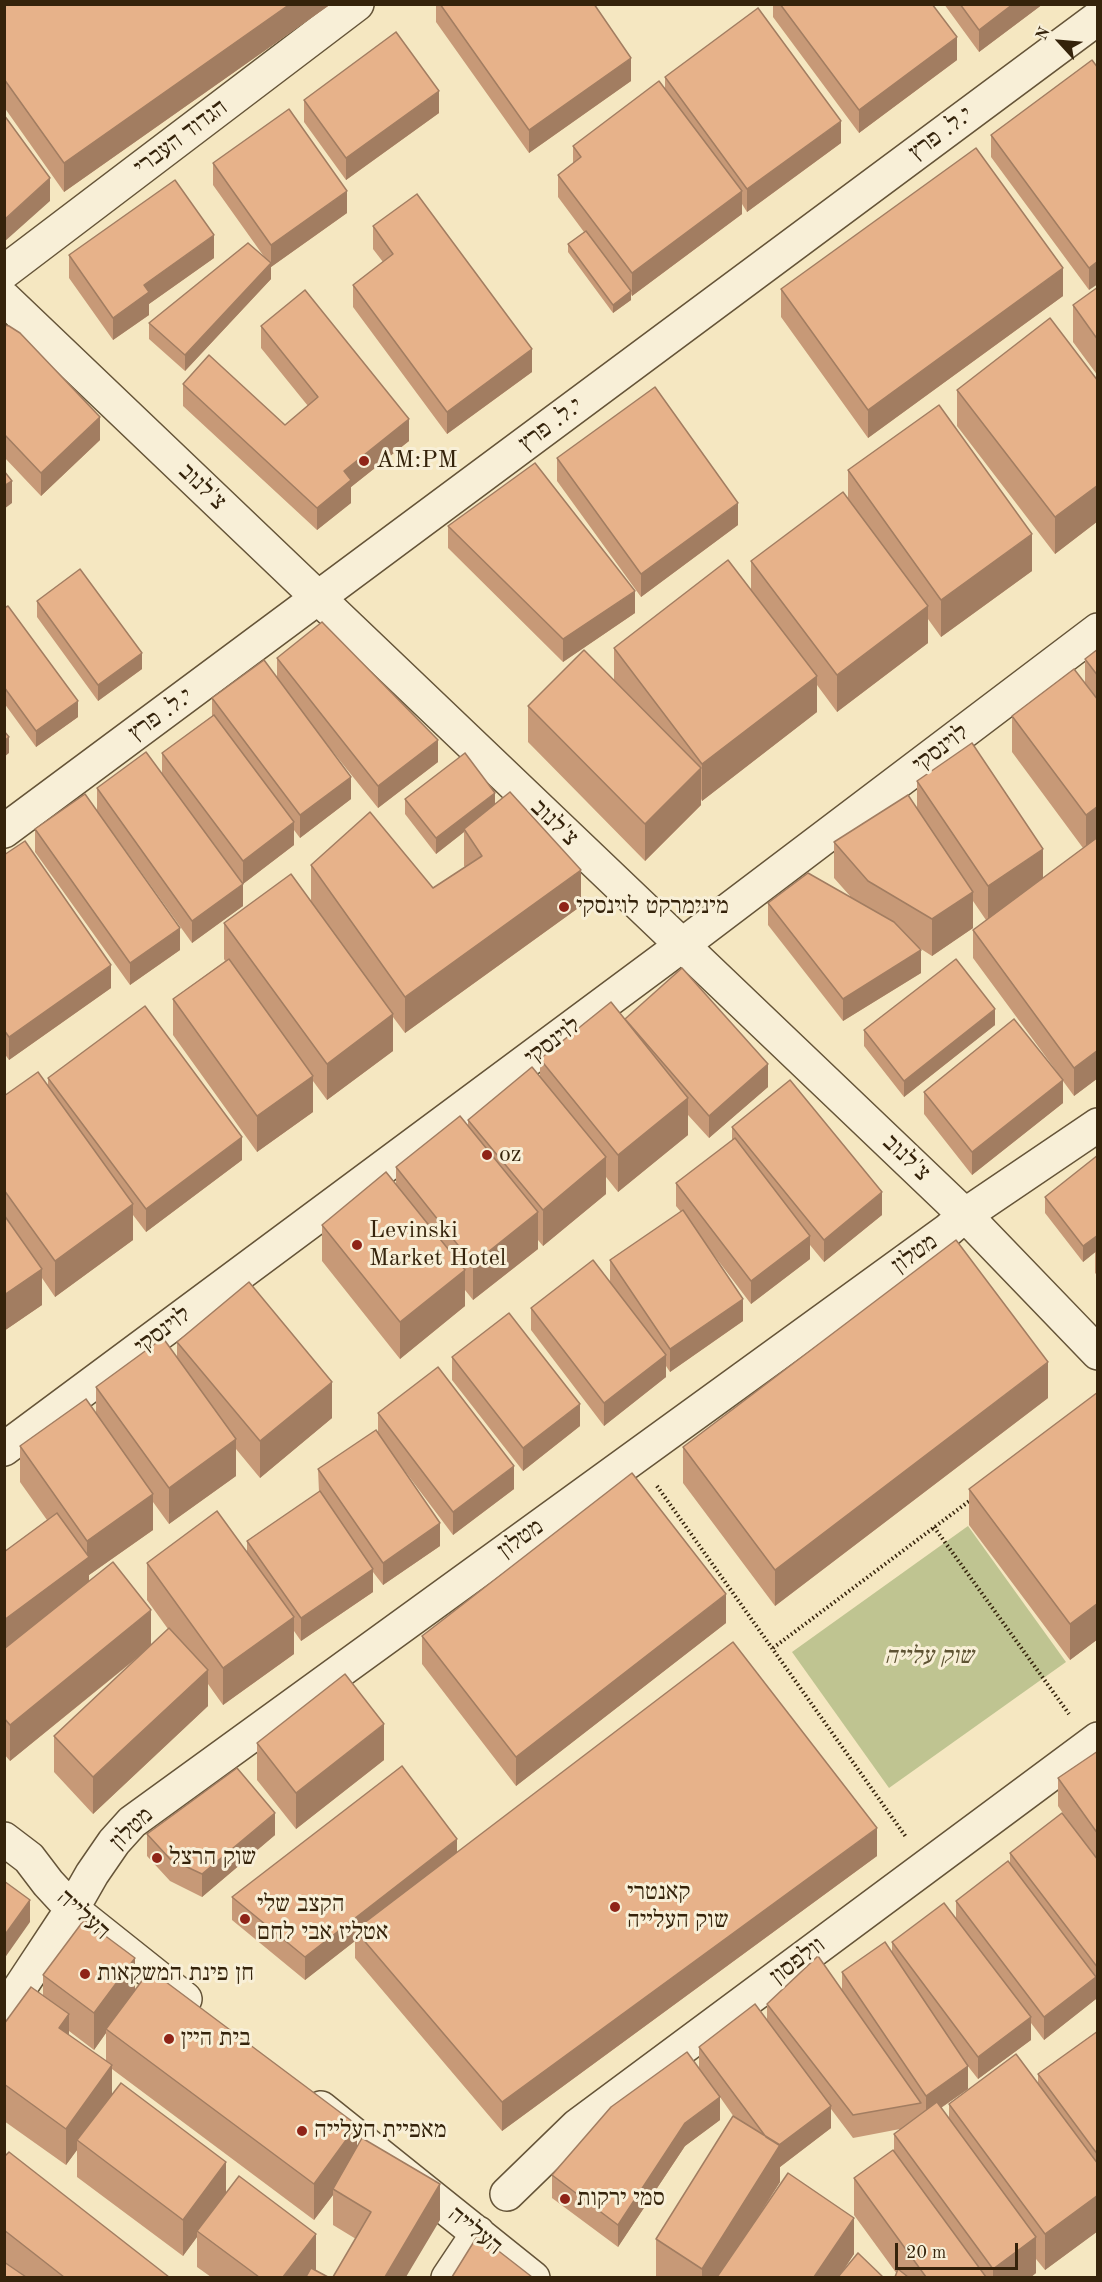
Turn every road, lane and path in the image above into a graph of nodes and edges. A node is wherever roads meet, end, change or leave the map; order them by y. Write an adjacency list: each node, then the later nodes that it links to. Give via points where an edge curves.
1 (357, 4): 3 (street, הגדוד העברי)
2 (1098, 18): 5 (street, י.ל. פרץ)
3 (4, 272)
4 (4, 298): 5 (street, צ'לנוב)
5 (318, 599): 7 (street, י.ל. פרץ); 8 (street, צ'לנוב)
6 (1098, 630): 8 (street, לוינסקי)
7 (4, 831)
8 (683, 945): 10 (street, צ'לנוב); 12 (street, לוינסקי)
9 (1098, 1125): 10 (street, מטלון)
10 (965, 1215): 11 (street, צ'לנוב); 13 (street, מטלון)
11 (1098, 1353)
12 (4, 1449)
13 (639, 1454): 16 (path, via 645,1468); 20 (street, מטלון, via 132,1822 114,1842)
14 (973, 1498): 15 (path)
15 (934, 1527): 16 (path); 17 (path)
16 (773, 1648): 19 (path)
17 (1094, 1741): 19 (street, וולפסון)
18 (4, 1839): 20 (street, העלייה, via 29,1858)
19 (927, 1866): 24 (street, וולפסון, via 577,2126)
20 (72, 1909): 21 (street, מטלון); 22 (street, העלייה)
21 (4, 2012)
22 (210, 2020)
23 (294, 2086): 25 (street, העלייה)
24 (507, 2194)
25 (478, 2233): 26 (street); 27 (street, העלייה)
26 (448, 2277)
27 (533, 2277)

